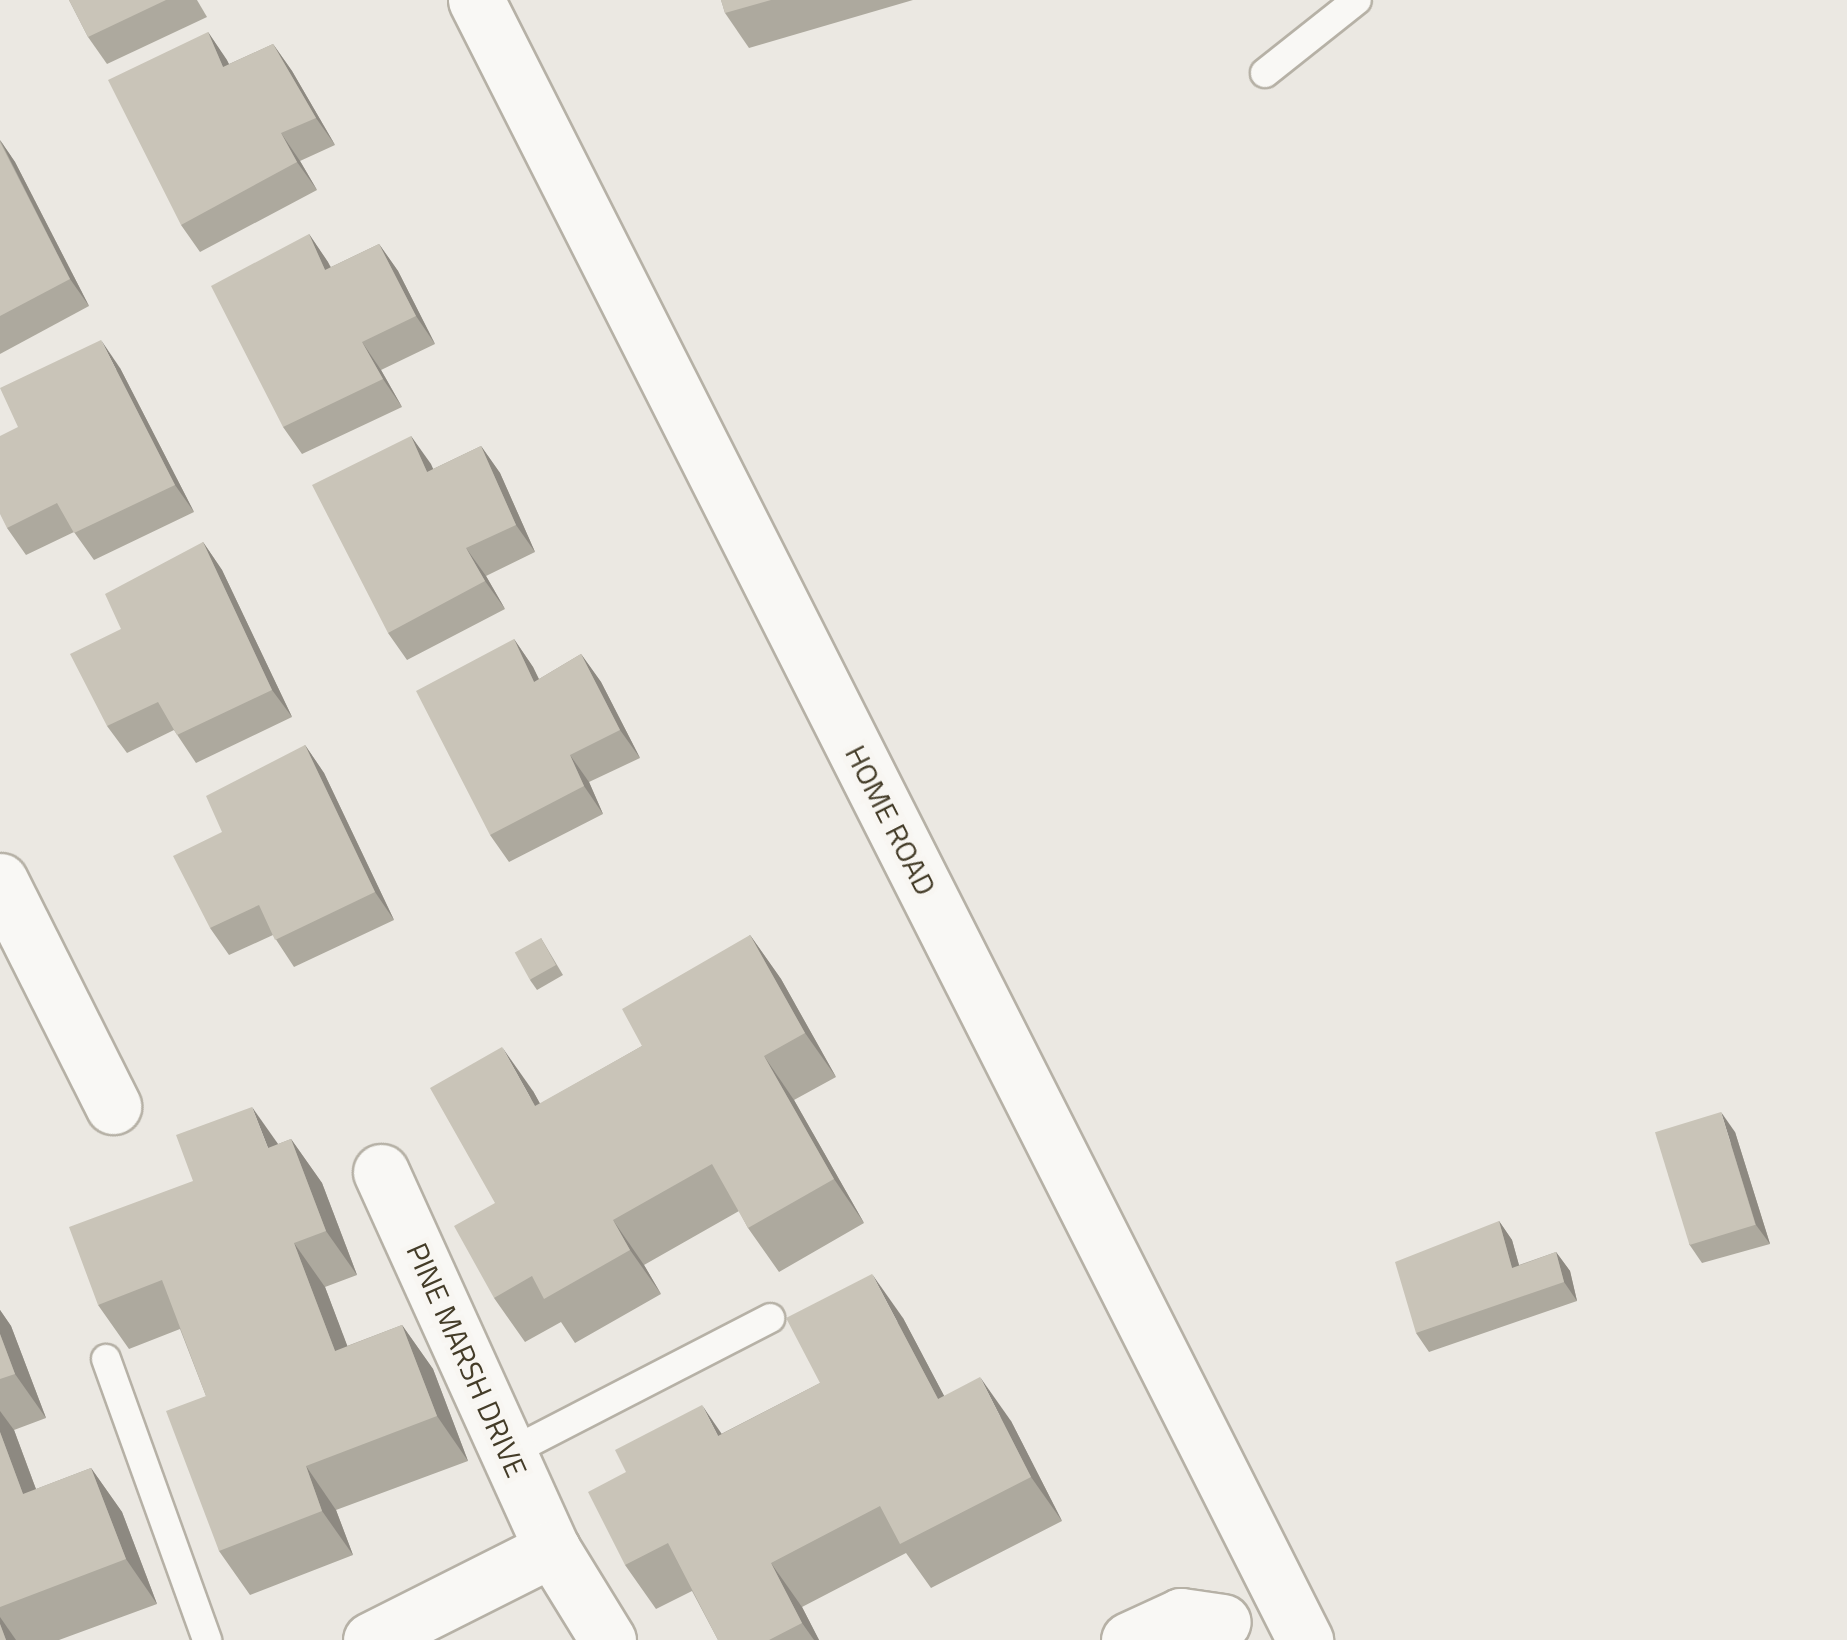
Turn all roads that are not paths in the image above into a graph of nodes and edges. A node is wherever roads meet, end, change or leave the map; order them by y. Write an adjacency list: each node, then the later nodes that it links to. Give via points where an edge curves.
1 (476, 0): 11 (street, HOME ROAD)
2 (1357, 0): 3 (lane)
3 (1265, 74)
4 (0, 882): 5 (street)
5 (113, 1106)
6 (381, 1172): 9 (street, PINE MARSH DRIVE)
7 (770, 1318): 9 (lane)
8 (106, 1359): 13 (lane)
9 (509, 1453): 10 (street, PINE MARSH DRIVE)
10 (552, 1549): 14 (street); 15 (street, PINE MARSH DRIVE)
11 (1280, 1592): 12 (street); 17 (street, HOME ROAD)
12 (1218, 1631): 16 (street, via 1180,1616)
13 (207, 1640)
14 (371, 1640)
15 (608, 1640)
16 (1129, 1640)
17 (1305, 1640)

